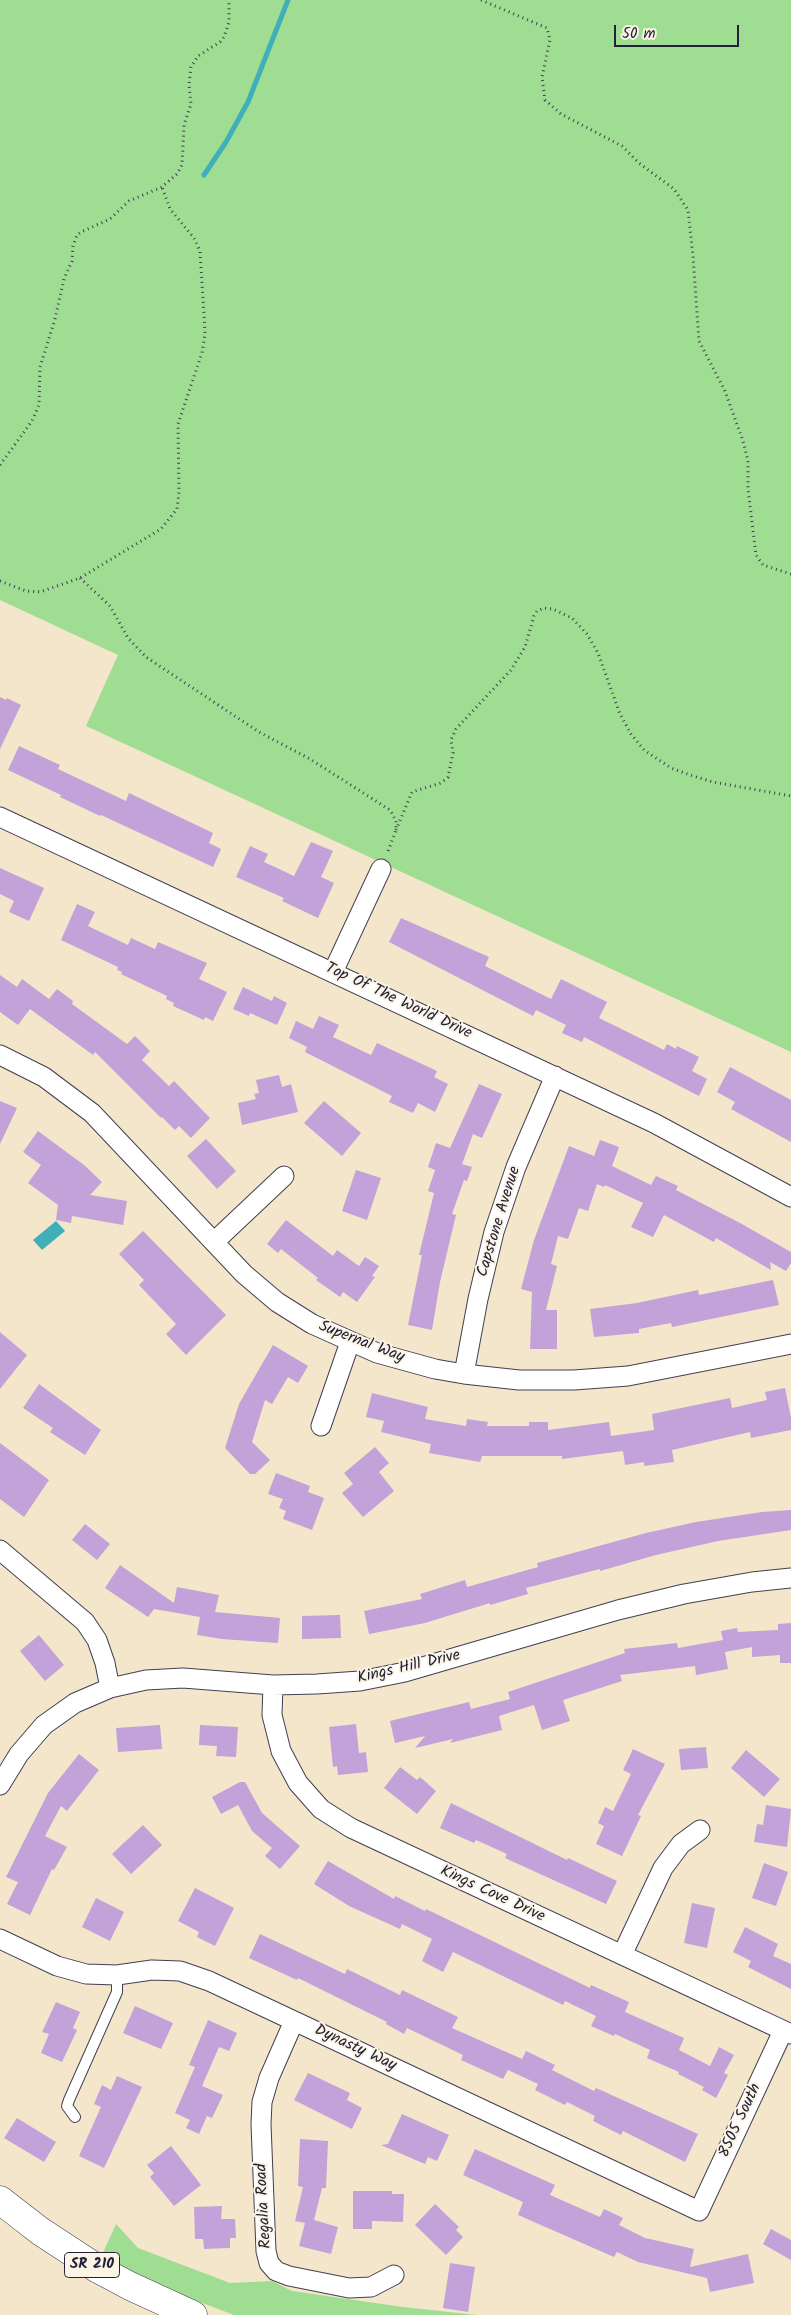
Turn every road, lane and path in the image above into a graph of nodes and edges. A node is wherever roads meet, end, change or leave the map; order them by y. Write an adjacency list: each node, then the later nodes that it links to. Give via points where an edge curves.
1 (229, 0): 3 (path, via 229,22 224,37 198,56 191,67 191,104 184,125 182,165)
2 (481, 0): 5 (path, via 547,28 550,40 542,77 544,100 561,114 622,146 639,163 674,188 688,210 698,341 725,391 743,441 748,461 756,556 764,566)
3 (162, 187): 4 (path, via 129,201 110,218 77,236 40,367 39,405 32,421); 6 (path, via 170,209 197,244 202,267 205,334 199,364 178,424 179,502 161,528)
4 (0, 465)
5 (791, 574)
6 (80, 578): 7 (path, via 40,592 26,591); 10 (path, via 110,606 128,638 146,656 259,732 378,801 390,810 396,821)
7 (0, 581)
8 (791, 796): 10 (path, via 693,776 671,768 644,750 620,714 598,653 587,634 572,618 544,608 534,616 525,646 511,670 456,728 451,740 453,753 448,777 441,783 412,792)
9 (0, 817): 12 (street, Top Of The World Drive)
10 (396, 830): 11 (path)
11 (381, 869): 12 (street)
12 (334, 972): 14 (street, Top Of The World Drive)
13 (0, 1055): 17 (street, Supernal Way, via 44,1077 92,1113)
14 (555, 1076): 16 (street, Top Of The World Drive, via 654,1123); 20 (street, Capstone Avenue, via 516,1167 494,1232)
15 (284, 1176): 17 (street)
16 (791, 1197)
17 (214, 1242): 18 (street, Supernal Way, via 277,1302)
18 (350, 1342): 20 (street, Supernal Way, via 404,1361); 21 (street)
19 (791, 1344): 20 (street, Supernal Way, via 628,1376 519,1380)
20 (464, 1374)
21 (320, 1426)
22 (0, 1550): 25 (street, via 85,1622 97,1640)
23 (791, 1578): 24 (street, Kings Hill Drive, via 684,1594 618,1610 405,1672 352,1681)
24 (273, 1685): 25 (street, Kings Hill Drive, via 183,1678 146,1680); 29 (street, Kings Cove Drive, via 272,1715 281,1751 298,1783 321,1809 351,1828)
25 (110, 1688): 26 (street, Kings Hill Drive, via 75,1703 44,1726 19,1754)
26 (0, 1785)
27 (700, 1830): 29 (street, via 681,1844 663,1868)
28 (0, 1939): 30 (street, Dynasty Way, via 57,1966 86,1974)
29 (622, 1956): 32 (street, Kings Cove Drive)
30 (117, 1975): 31 (street, Dynasty Way, via 152,1970 180,1971); 33 (lane, via 117,1992 67,2106)
31 (294, 2021): 35 (street, Dynasty Way); 36 (street, Regalia Road, via 262,2102 269,2263 276,2271 289,2276 349,2288 371,2287)
32 (787, 2032): 35 (street, 8505 South)
33 (75, 2117)
34 (0, 2200): 37 (main road, SR 210, via 98,2269)
35 (699, 2211)
36 (394, 2275)
37 (193, 2315)

